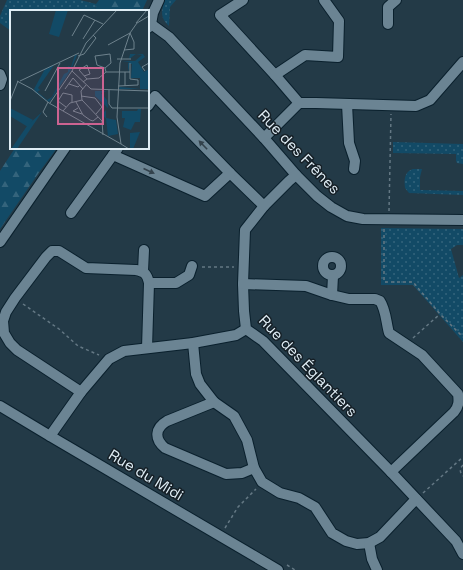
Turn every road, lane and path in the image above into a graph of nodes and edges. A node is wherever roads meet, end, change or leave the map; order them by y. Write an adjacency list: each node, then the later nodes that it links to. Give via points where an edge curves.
1 (159, 0): 6 (street)
2 (243, 0): 9 (street, via 220,15)
3 (324, 0): 9 (street, via 339,21 338,57 305,55)
4 (396, 0): 5 (street, via 388,7)
5 (388, 24)
6 (149, 26): 15 (street, Rue des Frênes, via 169,36)
7 (463, 62): 14 (street, via 430,100 416,106)
8 (0, 74): 10 (street)
9 (276, 75): 11 (street)
10 (0, 85)
11 (299, 104): 12 (street); 15 (street)
12 (347, 104): 14 (street); 18 (street, via 349,143 355,161)
13 (149, 105): 19 (street, one-way to 13, via 155,96)
14 (391, 105): 23 (path)
15 (264, 138): 20 (street, Rue des Frênes)
16 (64, 149): 25 (street)
17 (115, 152): 19 (street, one-way to 19, via 205,196); 22 (street)
18 (354, 169)
19 (230, 173): 21 (street)
20 (296, 175): 21 (street, Rue des Églantiers); 23 (street, Rue des Frênes, via 331,208 347,216 363,219)
21 (264, 206): 28 (street, Rue des Églantiers, via 245,230)
22 (71, 213)
23 (386, 216): 24 (street, Rue des Frênes); 35 (path, via 384,282 413,282)
24 (463, 220)
25 (0, 242)
26 (144, 250): 29 (street)
27 (192, 266): 28 (path); 31 (street, via 189,275 176,283)
28 (244, 268): 32 (street, Rue des Églantiers)
29 (143, 271): 31 (street); 34 (street, via 86,268 59,251 52,251)
30 (333, 276): 33 (street)
31 (149, 283): 40 (street)
32 (244, 284): 33 (street, via 306,286); 36 (street, Rue des Églantiers)
33 (332, 295): 39 (street, via 349,299 380,300 384,307 389,333)
34 (15, 298): 41 (path, via 59,328 78,346); 42 (street, via 3,321 4,333 10,344)
35 (440, 314): 37 (path); 39 (path)
36 (246, 329): 38 (street, via 236,335); 49 (street, Rue des Églantiers, via 263,341)
37 (463, 337)
38 (193, 342): 40 (street); 43 (street, via 198,379)
39 (406, 345): 49 (street, via 422,355 458,394 459,399 454,412)
40 (147, 348): 41 (street, via 124,351)
41 (109, 359): 42 (street)
42 (81, 392): 45 (street)
43 (214, 402): 48 (street, via 234,416 247,440); 48 (street, via 162,424 157,435 161,445 226,474 242,473)
44 (0, 406): 45 (street, Rue du Midi)
45 (50, 436): 56 (street, Rue du Midi)
46 (463, 457): 52 (path)
47 (463, 465): 50 (path, via 460,472)
48 (254, 468): 51 (street)
49 (391, 472): 52 (street, Rue des Églantiers)
50 (463, 476)
51 (262, 482): 53 (path, via 238,506); 54 (street, via 280,493 299,498 315,507 332,533 346,541 357,544)
52 (416, 499): 54 (street, via 380,537); 55 (street, Rue des Églantiers, via 456,541)
53 (224, 530)
54 (369, 543): 57 (street)
55 (463, 554)
56 (278, 570)
57 (377, 570)

